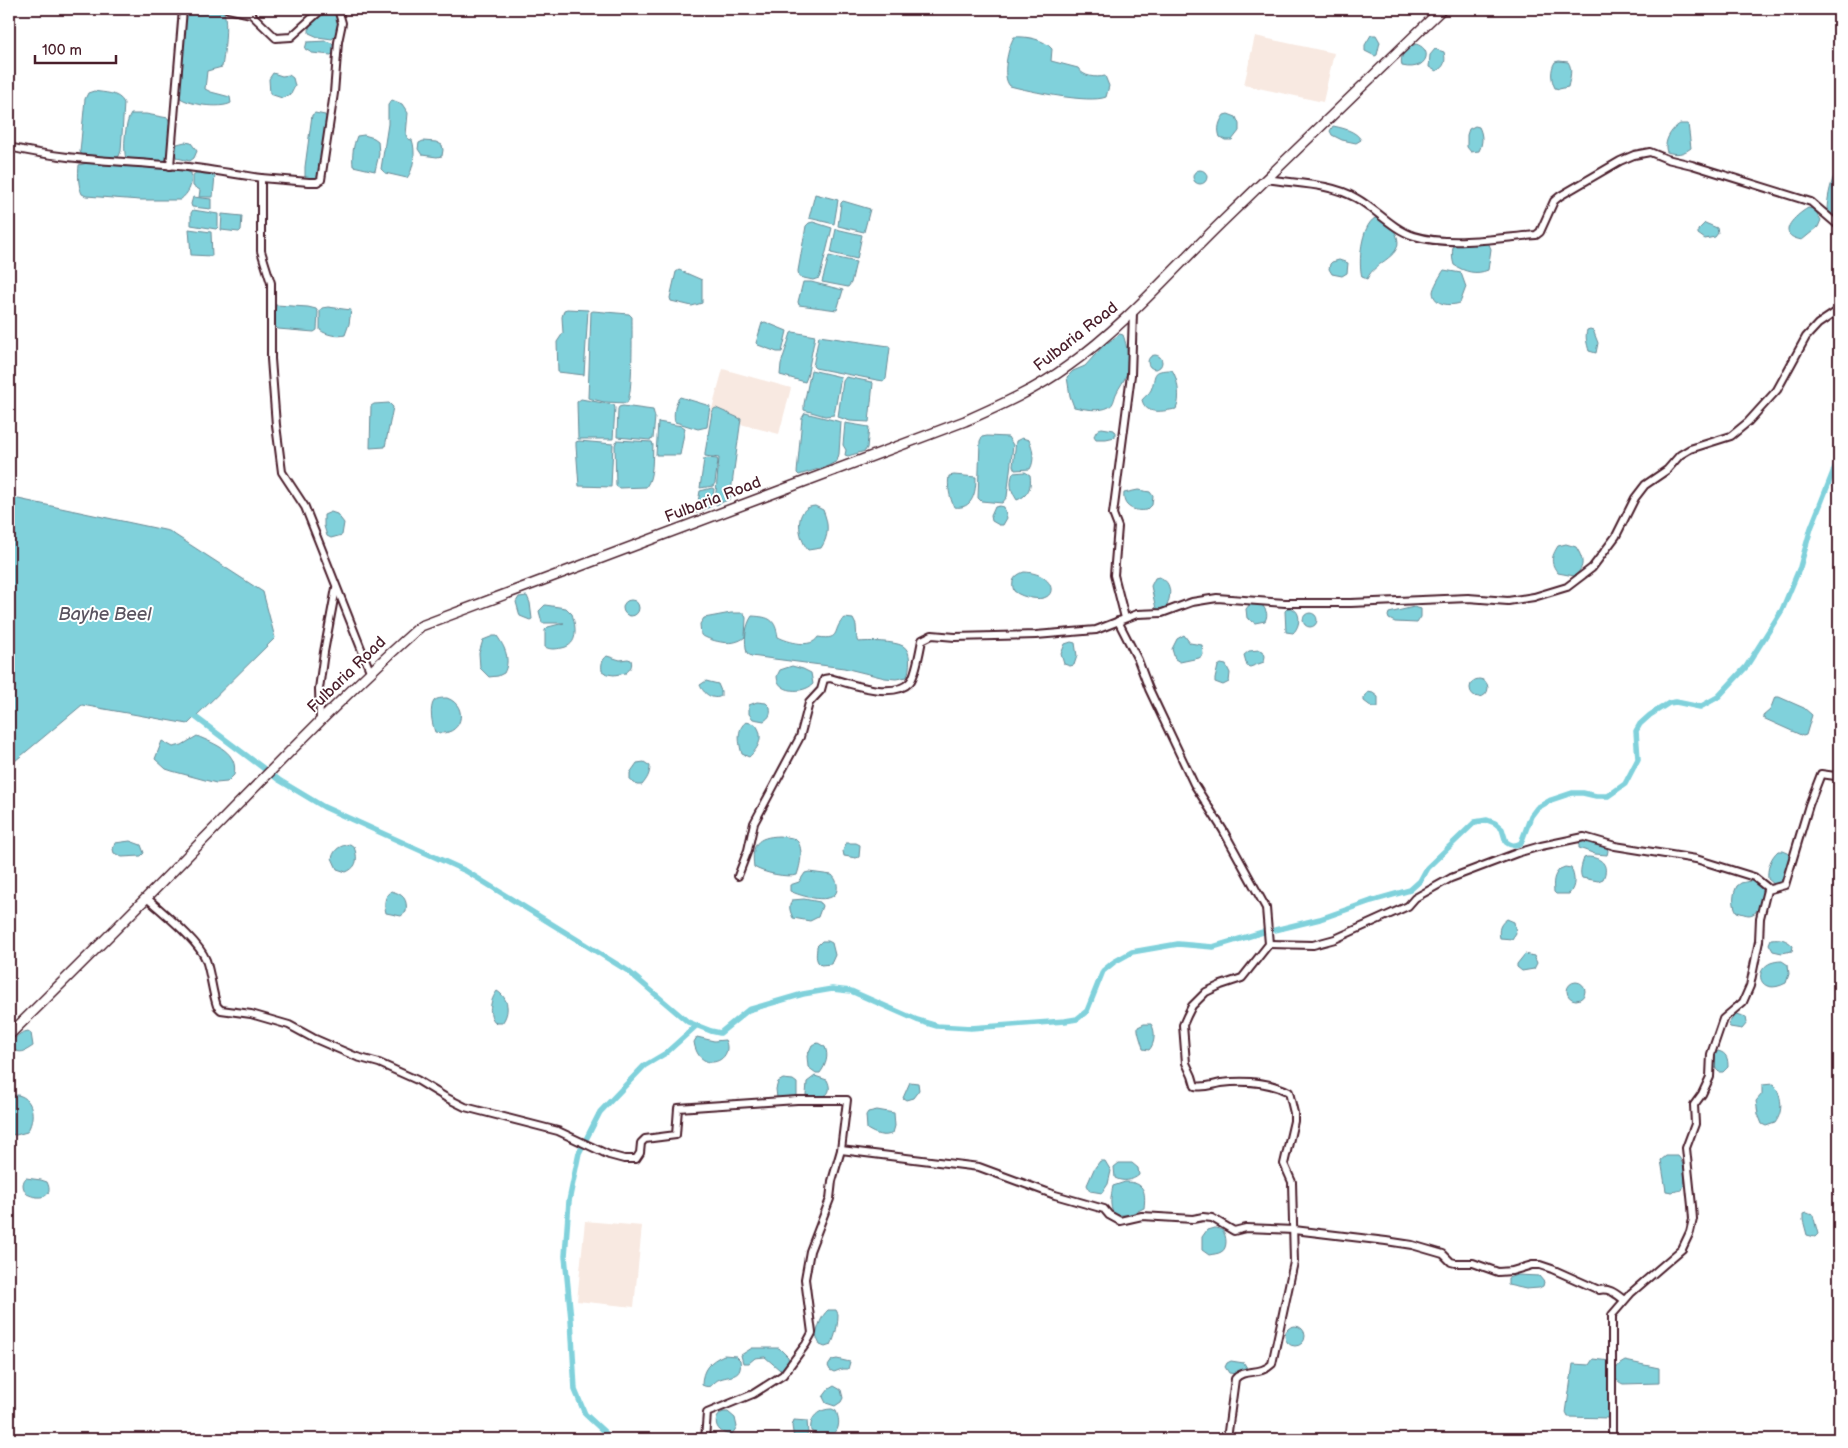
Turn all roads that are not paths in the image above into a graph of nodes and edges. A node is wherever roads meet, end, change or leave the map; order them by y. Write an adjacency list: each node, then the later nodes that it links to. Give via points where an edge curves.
1 (183, 9): 7 (street)
2 (228, 9): 3 (street, via 251,14 276,38 292,37)
3 (322, 9)
4 (338, 9): 8 (street, via 342,23 321,180)
5 (1442, 9): 9 (main road, Fulbaria Road)
6 (9, 147): 7 (street, via 70,158)
7 (170, 166): 8 (street)
8 (260, 178): 13 (street, via 261,251 271,283 270,359 282,472 305,507)
9 (1267, 179): 10 (street, via 1342,191 1414,236 1442,241 1474,240 1536,235 1560,196 1634,154 1650,152 1811,202); 12 (main road, Fulbaria Road)
10 (1839, 226)
11 (1839, 310): 14 (street, via 1806,337 1777,390 1748,422 1731,436 1680,455 1667,470 1645,485 1616,536 1592,568 1567,588 1508,601 1468,598 1285,603 1217,598 1192,602 1162,613)
12 (1133, 312): 14 (street, via 1131,375 1113,514 1118,527 1114,575); 16 (main road, Fulbaria Road, via 1043,383 966,421 421,626)
13 (336, 588): 16 (street); 17 (street, via 320,679)
14 (1125, 618): 15 (street)
15 (1118, 621): 19 (street, via 1096,630 1054,634 932,635 922,640 911,680 902,688 871,690 824,679 821,690 809,703 800,737 754,822); 22 (street, via 1194,784 1266,908)
16 (370, 671): 17 (main road, Fulbaria Road)
17 (320, 720): 21 (main road, Fulbaria Road)
18 (1839, 772): 20 (street, via 1835,776 1821,774 1785,885)
19 (738, 876)
20 (1769, 889): 22 (street, via 1754,877 1696,858 1615,846 1584,837 1517,853 1451,878 1415,898 1408,906 1334,939 1313,945); 26 (street, via 1760,918 1750,986 1744,1002 1723,1019 1711,1054 1710,1077 1694,1104 1695,1124 1686,1148 1692,1206 1690,1232 1682,1249)
21 (147, 898): 23 (main road, Fulbaria Road); 24 (street, via 181,929 206,960 217,1006 221,1010 251,1014 289,1025 357,1057 417,1080 465,1107 558,1132 609,1155 636,1159 645,1139 676,1135 678,1108 847,1100)
22 (1269, 944): 25 (street, via 1242,978 1206,992 1192,1006 1183,1025 1186,1063 1195,1086 1205,1088 1241,1080 1279,1086 1289,1092 1294,1121 1284,1164 1292,1182)
23 (9, 1035)
24 (841, 1150): 25 (street, via 979,1167 1055,1196 1104,1209 1120,1221 1142,1216 1203,1217 1212,1218 1234,1231 1246,1228); 27 (street, via 830,1199 810,1251 805,1279 812,1332 783,1375 753,1394 707,1413)
25 (1294, 1230): 26 (street, via 1412,1245 1443,1254 1451,1262 1474,1264 1498,1272 1540,1265 1599,1290 1611,1290); 28 (street, via 1294,1262 1272,1364 1266,1370 1246,1373 1235,1379)
26 (1624, 1300): 29 (street, via 1613,1312 1611,1320)
27 (705, 1439)
28 (1226, 1439)
29 (1612, 1439)

